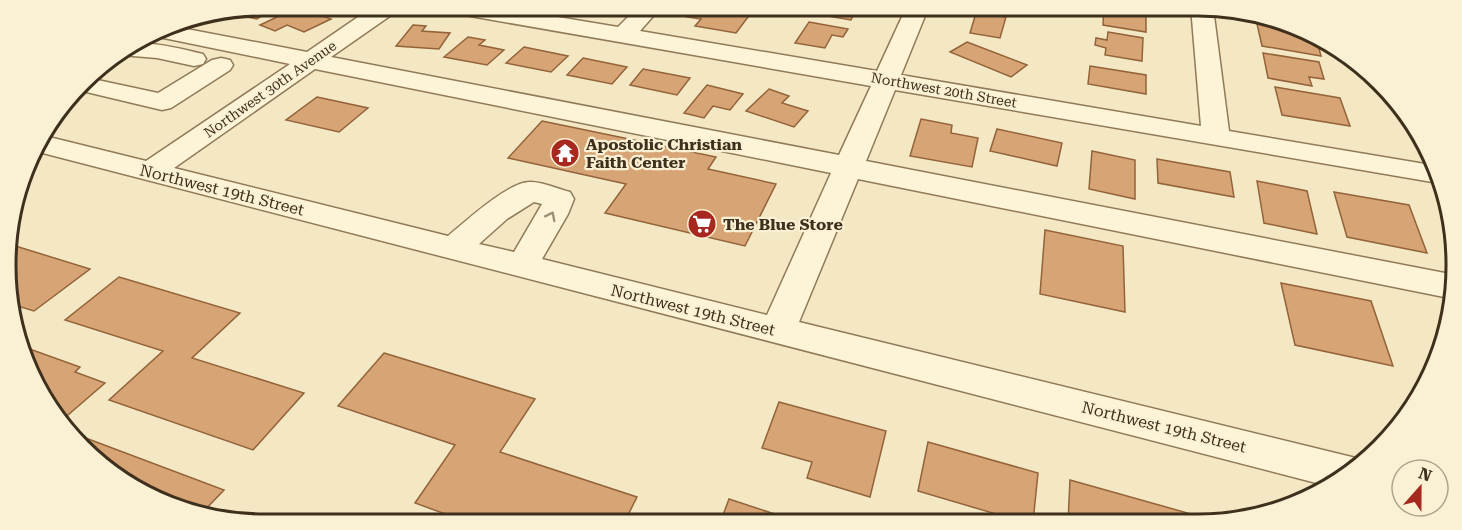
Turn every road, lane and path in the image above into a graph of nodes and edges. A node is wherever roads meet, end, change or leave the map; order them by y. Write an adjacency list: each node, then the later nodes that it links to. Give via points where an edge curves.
1 (374, 16): 9 (street, Northwest 30th Avenue)
2 (512, 16): 7 (street, Northwest 20th Street)
3 (642, 16): 7 (street)
4 (914, 16): 12 (street)
5 (1203, 16): 14 (street)
6 (175, 33): 9 (street)
7 (624, 35): 12 (street, Northwest 20th Street)
8 (140, 50): 10 (street)
9 (310, 60): 11 (street, Northwest 30th Avenue); 16 (street)
10 (221, 65): 11 (street); 13 (street, via 162,102)
11 (284, 79): 17 (street, Northwest 30th Avenue)
12 (885, 80): 14 (street, Northwest 20th Street); 16 (street)
13 (92, 86)
14 (1216, 137): 18 (street, Northwest 20th Street)
15 (47, 145): 17 (street, Northwest 19th Street)
16 (848, 167): 21 (street); 22 (street)
17 (150, 172): 19 (street, Northwest 19th Street)
18 (1428, 174)
19 (453, 249): 20 (street, Northwest 19th Street); 20 (street, one-way to 19, via 559,199 530,191 495,212)
20 (522, 266): 22 (street, Northwest 19th Street)
21 (1445, 285)
22 (778, 331): 23 (street, Northwest 19th Street)
23 (1337, 470)

